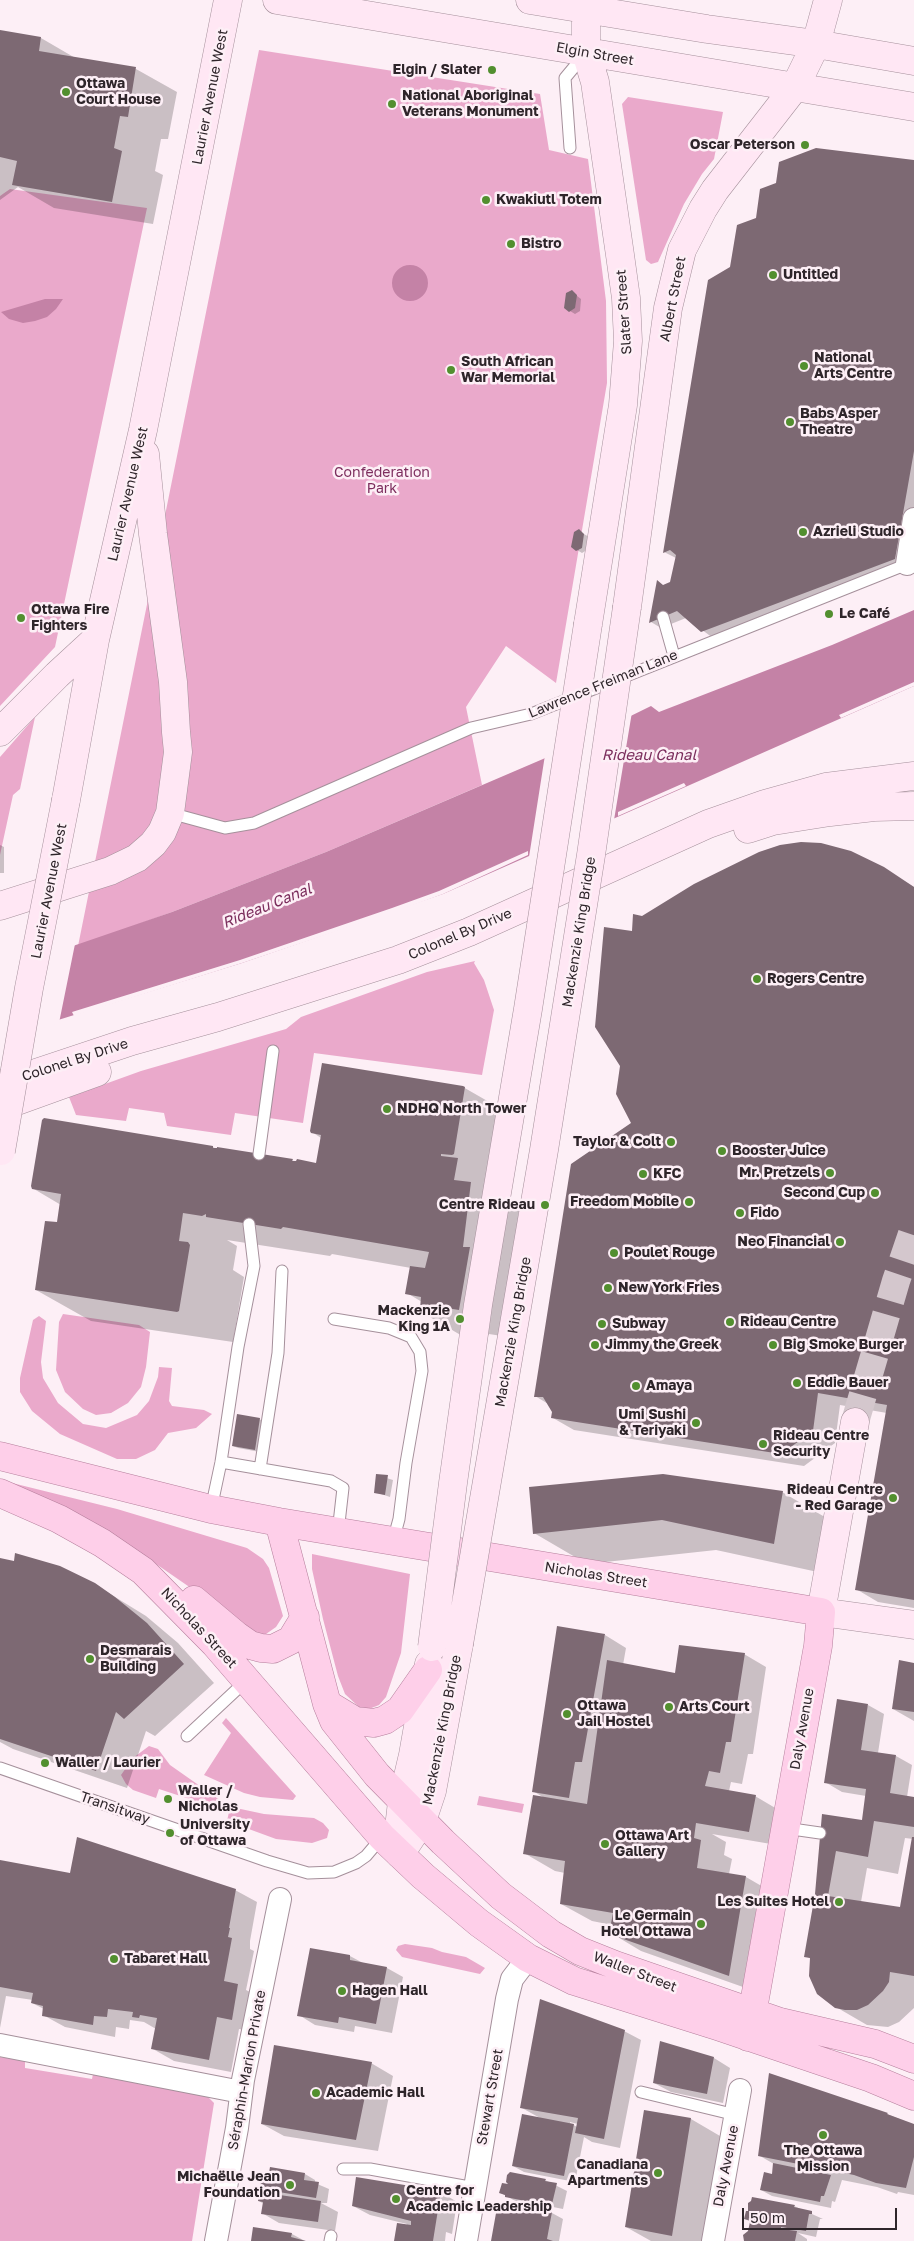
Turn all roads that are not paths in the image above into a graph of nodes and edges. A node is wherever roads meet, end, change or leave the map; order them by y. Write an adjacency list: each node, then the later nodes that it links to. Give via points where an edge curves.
1 (228, 0): 12 (main road, Laurier Avenue West)
2 (276, 0): 7 (main road, Elgin Street)
3 (530, 0): 5 (main road)
4 (828, 0): 6 (main road, Albert Street)
5 (586, 5): 6 (main road); 7 (main road, Slater Street)
6 (816, 44): 8 (main road); 9 (main road, Albert Street)
7 (586, 52): 9 (main road, Elgin Street); 11 (lane, via 565,78); 17 (main road, Slater Street, via 594,82 622,264 628,341 623,405)
8 (914, 61)
9 (794, 87): 10 (main road, Elgin Street); 15 (main road, Albert Street, via 715,190 682,250 668,308)
10 (914, 107)
11 (570, 148)
12 (143, 430): 18 (main road, Laurier Avenue West); 23 (main road, via 173,682 177,758)
13 (914, 519): 14 (street, Lawrence Freiman Lane)
14 (911, 562): 19 (lane, Lawrence Freiman Lane)
15 (626, 607): 46 (main road, Mackenzie King Bridge, bridge, via 590,864 545,1146)
16 (663, 617): 19 (lane)
17 (588, 624): 46 (main road, Mackenzie King Bridge, bridge, via 530,1000 478,1305 453,1483)
18 (95, 640): 20 (main road); 28 (main road, Laurier Avenue West, bridge)
19 (674, 656): 23 (lane, Lawrence Freiman Lane, via 531,714 471,728 254,823 225,828)
20 (0, 732)
21 (914, 776): 26 (main road, Colonel By Drive, via 826,787 765,804 708,824 469,932 398,960)
22 (914, 806): 27 (main road, Colonel By Drive, via 874,807 773,821 708,842 400,974 141,1056)
23 (170, 813): 24 (main road, via 154,844 132,861)
24 (0, 906)
25 (273, 1051): 29 (lane)
26 (0, 1085)
27 (0, 1107)
28 (0, 1152)
29 (259, 1154)
30 (249, 1224): 35 (lane, via 254,1266)
31 (282, 1271): 36 (lane, via 278,1353)
32 (334, 1319): 41 (lane, via 389,1328 411,1337 420,1352 422,1371)
33 (855, 1422): 43 (main road, Daly Avenue)
34 (0, 1456): 38 (main road, Nicholas Street)
35 (221, 1462): 36 (lane); 38 (lane)
36 (260, 1468): 40 (lane, via 331,1481 344,1488)
37 (0, 1493): 42 (main road, Nicholas Street, via 59,1519)
38 (211, 1509): 39 (main road, Nicholas Street)
39 (279, 1522): 40 (main road, Nicholas Street); 44 (main road)
40 (338, 1532): 41 (main road, Nicholas Street)
41 (393, 1541): 43 (main road, Nicholas Street)
42 (143, 1571): 44 (main road, via 172,1584 237,1636 261,1648 273,1648 291,1640); 47 (main road, Nicholas Street)
43 (821, 1612): 45 (main road, Nicholas Street); 53 (main road, Daly Avenue, via 818,1646)
44 (305, 1617): 48 (main road)
45 (914, 1625)
46 (440, 1654): 48 (main road, via 400,1710 385,1720 374,1723 355,1721); 51 (main road, Mackenzie King Bridge); 52 (main road, Mackenzie King Bridge, via 434,1783)
47 (246, 1680): 49 (lane); 55 (main road, Nicholas Street)
48 (327, 1704): 51 (main road, via 340,1730)
49 (186, 1736)
50 (0, 1768): 55 (lane, Transitway, via 308,1873 334,1872)
51 (402, 1802): 52 (main road, Waller Street); 55 (main road, Mackenzie King Bridge)
52 (422, 1821): 55 (main road, Mackenzie King Bridge); 58 (main road, Waller Street, via 501,1896 559,1939)
53 (784, 1828): 54 (lane); 58 (main road, Daly Avenue)
54 (820, 1833)
55 (391, 1846): 57 (main road, Waller Street, via 479,1923)
56 (280, 1899): 62 (street, Séraphin-Marion Private)
57 (528, 1958): 58 (main road, Waller Street, via 574,1981); 67 (street, Stewart Street, via 512,1979 507,1998)
58 (750, 2024): 60 (main road, Waller Street, via 780,2022 875,2044); 64 (main road, Waller Street)
59 (0, 2045): 62 (street)
60 (914, 2060)
61 (740, 2090): 65 (street, Daly Avenue)
62 (241, 2092): 68 (street, Séraphin-Marion Private)
63 (641, 2092): 65 (lane)
64 (914, 2096)
65 (736, 2115): 70 (street, Daly Avenue)
66 (343, 2169): 67 (lane, via 370,2169)
67 (475, 2188): 69 (street, Stewart Street)
68 (216, 2241)
69 (466, 2241)
70 (713, 2241)

